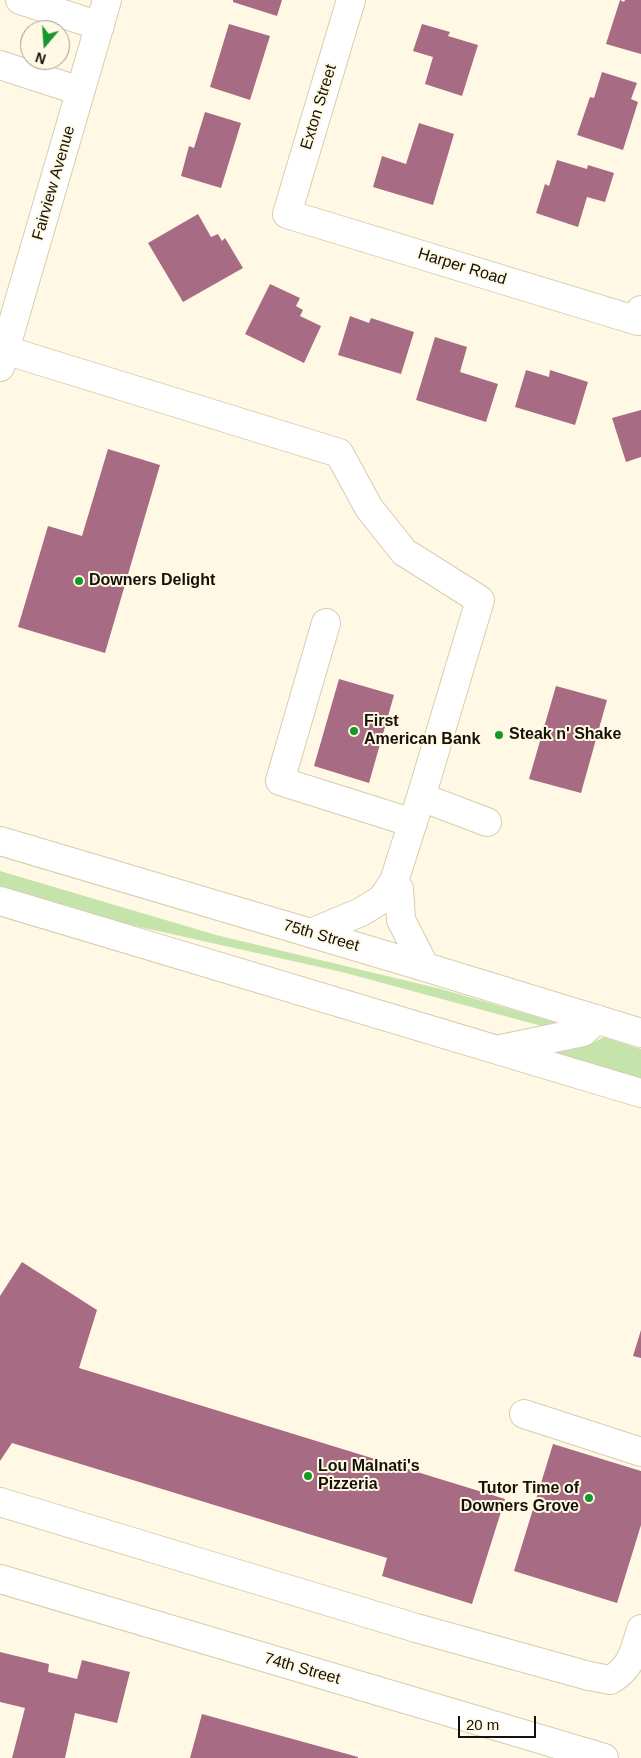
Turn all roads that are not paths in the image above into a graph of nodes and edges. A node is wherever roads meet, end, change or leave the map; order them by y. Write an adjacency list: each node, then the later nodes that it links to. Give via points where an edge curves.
1 (20, 0): 4 (street)
2 (107, 0): 4 (street, Fairview Avenue)
3 (351, 0): 7 (street, Exton Street)
4 (100, 26): 6 (street, Fairview Avenue)
5 (0, 65): 6 (street)
6 (80, 91): 9 (street, Fairview Avenue)
7 (287, 214): 8 (street, Harper Road)
8 (639, 315)
9 (2, 359): 11 (street, via 339,454 369,508 404,552 480,600)
10 (326, 623): 13 (street, via 280,781)
11 (421, 798): 12 (street); 13 (street)
12 (487, 822)
13 (413, 823): 15 (street)
14 (0, 841): 17 (street, 75th Street)
15 (394, 881): 17 (street, via 382,898 361,912); 18 (street, via 399,889 401,920)
16 (0, 901): 21 (street)
17 (311, 933): 18 (street, 75th Street)
18 (426, 966): 19 (street, 75th Street)
19 (597, 1019): 20 (street, 75th Street); 21 (street, via 583,1032)
20 (641, 1033)
21 (497, 1050): 22 (street)
22 (641, 1093)
23 (524, 1414): 24 (street)
24 (641, 1452)
25 (0, 1502): 27 (street, via 416,1628 589,1676 610,1680 625,1670)
26 (0, 1579): 28 (street, 74th Street)
27 (641, 1629)
28 (604, 1758)

